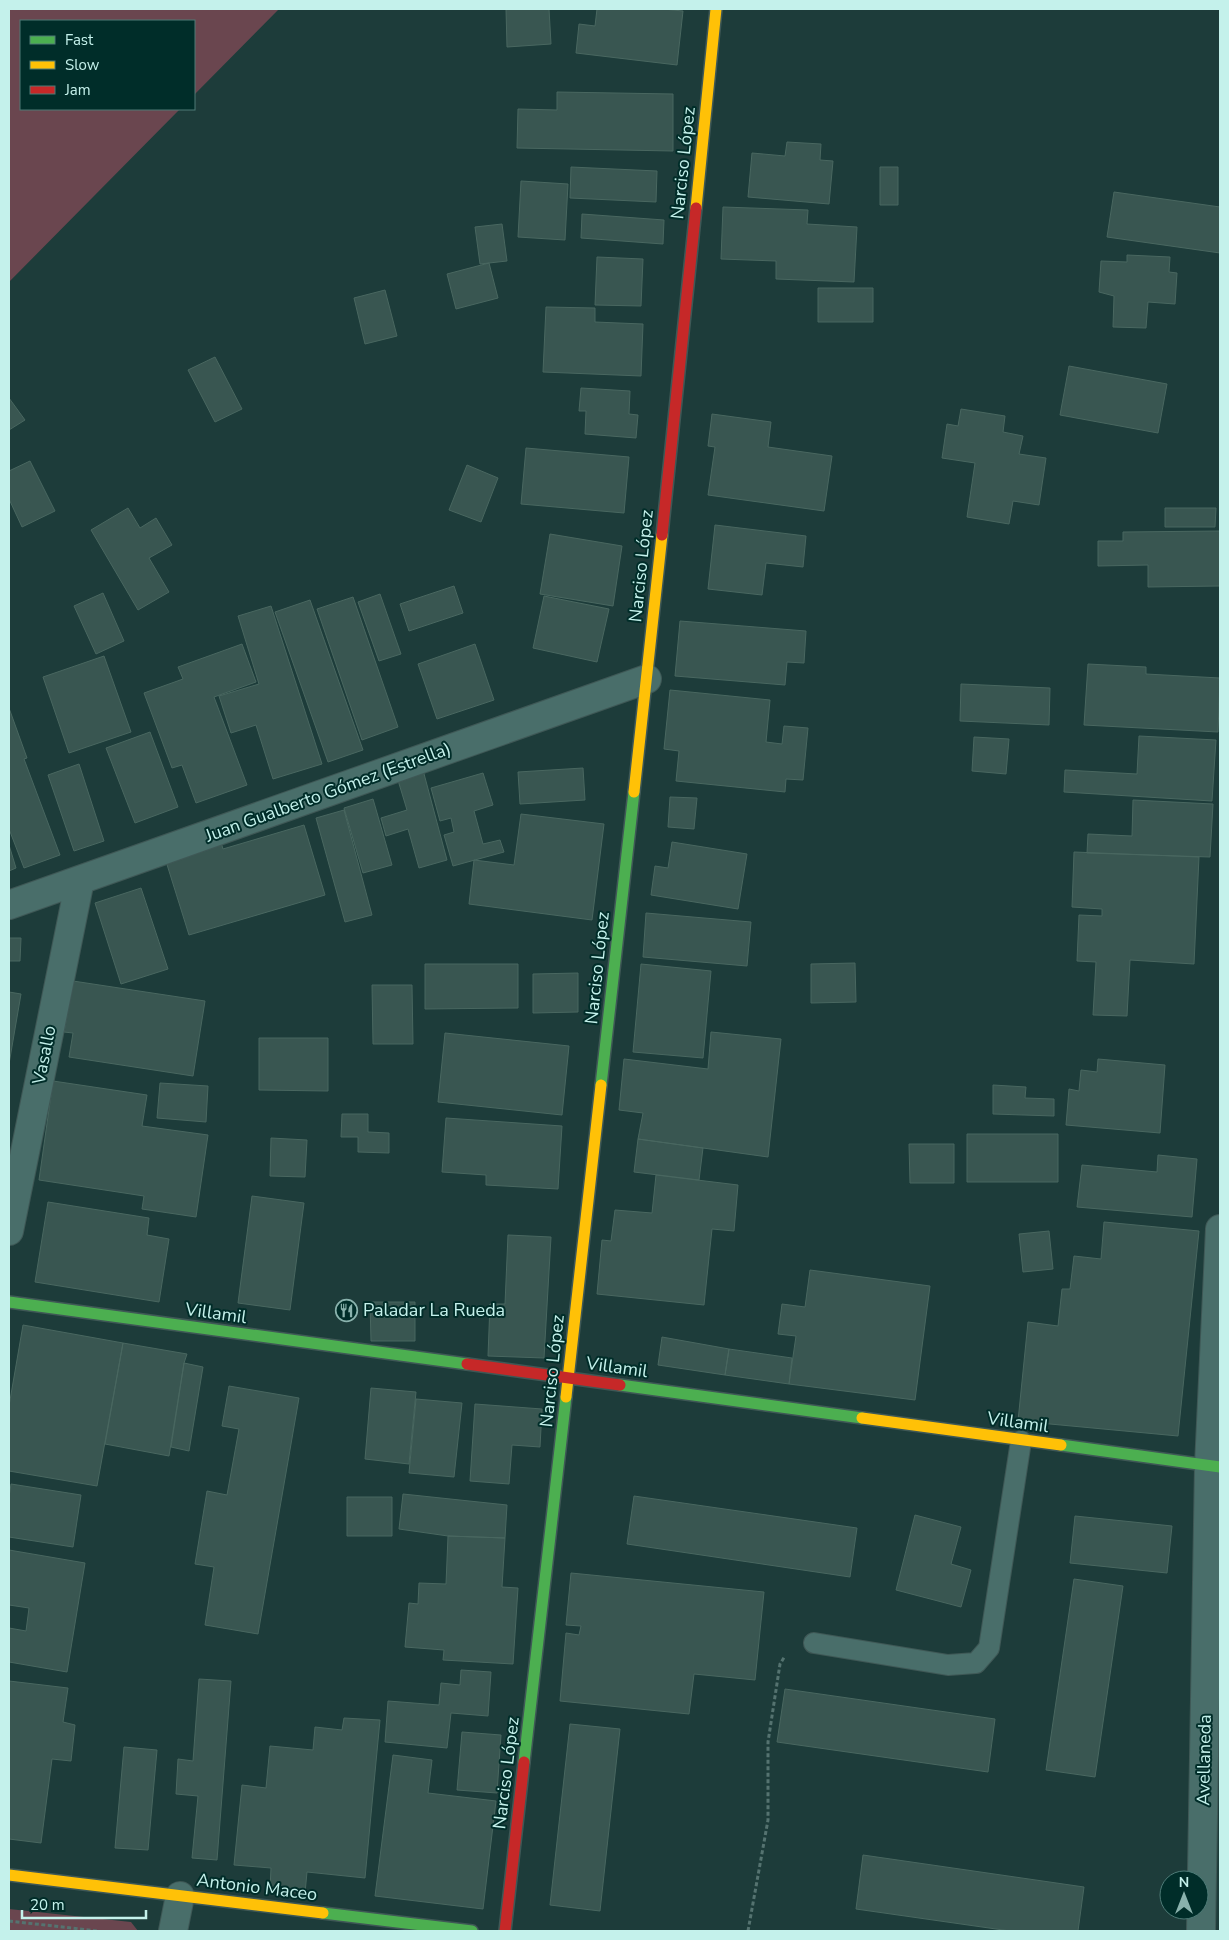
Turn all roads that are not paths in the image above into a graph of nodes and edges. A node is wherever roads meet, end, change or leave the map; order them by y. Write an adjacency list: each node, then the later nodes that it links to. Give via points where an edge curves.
1 (716, 9): 2 (street, Narciso López)
2 (647, 679): 3 (street, Juan Gualberto Gómez (Estrella)); 8 (street, Narciso López)
3 (80, 880): 4 (street, Juan Gualberto Gómez (Estrella)); 6 (street, Vasallo)
4 (9, 905)
5 (1220, 1229): 10 (street, Avellaneda)
6 (9, 1231)
7 (9, 1302): 8 (street, Villamil)
8 (569, 1378): 9 (street, Villamil); 17 (street, Narciso López)
9 (1021, 1440): 10 (street, Villamil); 11 (lane, via 989,1648 976,1663 948,1665)
10 (1215, 1467): 12 (street, Avellaneda)
11 (814, 1643)
12 (1213, 1653): 18 (street, Avellaneda)
13 (9, 1876): 14 (street, Antonio Maceo)
14 (180, 1896): 15 (street); 16 (street, Antonio Maceo)
15 (173, 1931)
16 (472, 1931)
17 (505, 1931)
18 (1201, 1931)

